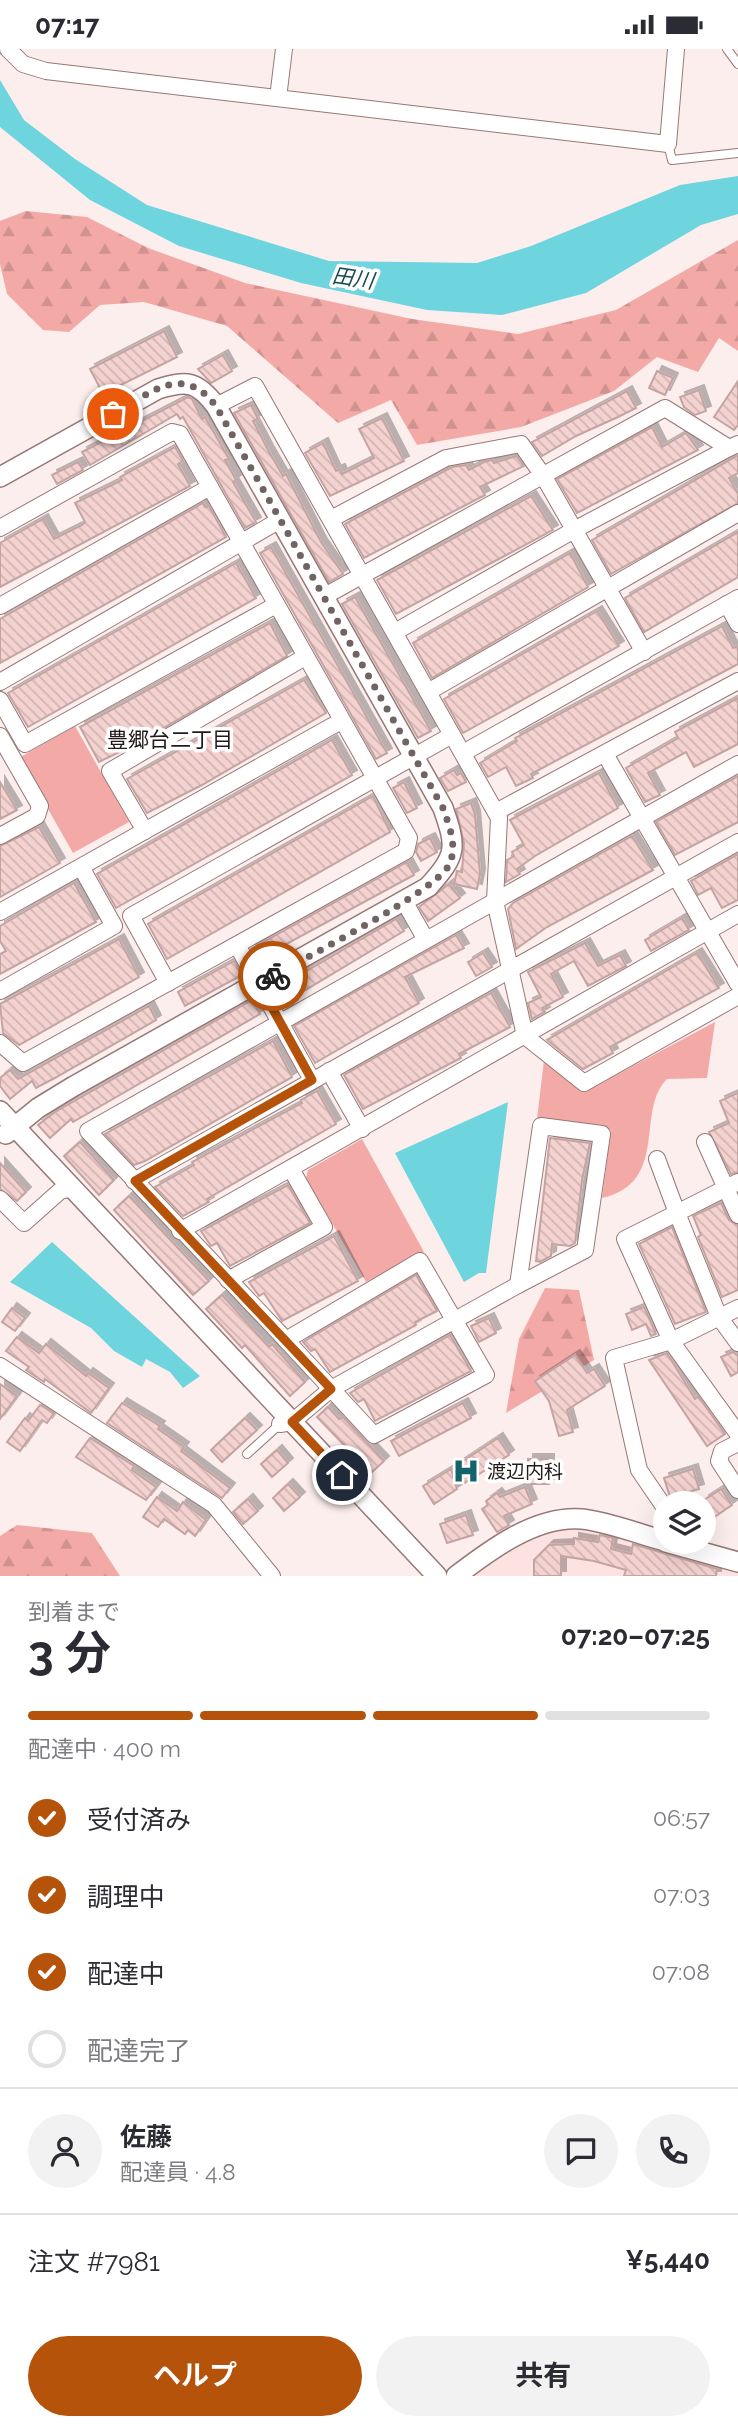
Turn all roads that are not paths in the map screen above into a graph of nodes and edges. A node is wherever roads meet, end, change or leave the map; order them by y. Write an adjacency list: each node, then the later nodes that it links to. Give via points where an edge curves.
1 (8, 49): 6 (street, via 23,64 46,71)
2 (284, 49): 6 (street)
3 (676, 49): 7 (street)
4 (727, 49): 5 (lane)
5 (738, 64)
6 (278, 98): 7 (street)
7 (668, 145): 8 (lane, via 672,160)
8 (738, 153)
9 (216, 406): 11 (street, via 203,389 181,382 158,389); 15 (street, via 255,386); 16 (street)
10 (733, 446): 12 (street, via 665,408); 18 (street)
11 (0, 477)
12 (544, 477): 15 (street, via 521,445 446,458); 18 (street); 20 (street)
13 (210, 487): 17 (street, via 180,434 172,432); 19 (street); 25 (street)
14 (738, 513): 21 (street)
15 (331, 519): 20 (street)
16 (280, 520): 19 (street); 22 (street)
17 (0, 528)
18 (574, 530): 21 (street); 27 (street)
19 (241, 543): 24 (street); 31 (street)
20 (362, 574): 22 (street); 27 (street)
21 (608, 589): 28 (street); 32 (street)
22 (323, 597): 40 (street)
23 (732, 601): 26 (street); 28 (street)
24 (276, 605): 29 (street); 33 (street, via 25,744)
25 (0, 606)
26 (738, 624)
27 (395, 632): 32 (street)
28 (644, 652): 37 (street)
29 (305, 657): 34 (street); 45 (street, via 110,771)
30 (738, 681): 38 (street)
31 (0, 682)
32 (428, 692): 35 (street)
33 (0, 700)
34 (341, 721): 42 (street); 45 (street)
35 (452, 735): 37 (street); 40 (street)
36 (0, 736): 39 (street)
37 (463, 753): 43 (street)
38 (605, 754): 43 (street); 44 (street)
39 (5, 757): 46 (street, via 40,806 37,816)
40 (412, 757): 42 (street); 50 (street, via 443,808 453,839 449,865 428,887)
41 (738, 764): 44 (street)
42 (374, 778): 56 (street, via 409,838 406,851); 58 (street, via 131,916)
43 (496, 812): 51 (street)
44 (642, 819): 49 (street); 51 (street)
45 (145, 831): 48 (street)
46 (0, 836)
47 (738, 842): 49 (street)
48 (81, 867): 52 (street); 61 (street, via 114,926)
49 (676, 878): 54 (street); 57 (street)
50 (404, 901): 55 (street); 59 (street)
51 (495, 901): 55 (street); 57 (street)
52 (0, 912)
53 (738, 915): 54 (street)
54 (707, 932): 60 (street); 64 (street)
55 (426, 940): 63 (street)
56 (237, 944): 58 (street); 59 (street)
57 (510, 969): 64 (street); 66 (street)
58 (167, 983): 65 (street, via 23,1063)
59 (259, 984): 63 (street); 69 (street, via 74,1086)
60 (738, 984)
61 (0, 991)
62 (738, 996): 64 (street, via 584,1083)
63 (280, 1022): 67 (street); 74 (street, via 88,1131)
64 (525, 1037): 70 (street)
65 (0, 1043)
66 (329, 1071): 67 (street); 70 (street)
67 (312, 1080): 74 (street)
68 (0, 1111): 69 (street)
69 (7, 1129): 76 (street)
70 (362, 1129): 73 (street)
71 (705, 1142): 75 (street)
72 (657, 1159): 78 (street)
73 (291, 1169): 80 (street); 81 (street, via 324,1227)
74 (135, 1181): 80 (street)
75 (732, 1185): 78 (street); 79 (street)
76 (65, 1189): 77 (street, via 23,1223); 91 (street)
77 (0, 1199)
78 (677, 1213): 84 (street); 87 (street, via 625,1239)
79 (738, 1215)
80 (180, 1231): 81 (street)
81 (228, 1280): 86 (street)
82 (518, 1285): 82 (street, via 585,1250 601,1134 541,1126); 85 (street)
83 (738, 1308): 84 (street)
84 (719, 1317): 87 (street); 88 (street)
85 (454, 1319): 86 (street, via 420,1261); 90 (street); 90 (street, via 486,1375 374,1435)
86 (286, 1340): 90 (street)
87 (671, 1341): 92 (street); 96 (street, via 614,1358 639,1470)
88 (738, 1343)
89 (0, 1366): 100 (street, via 214,1505)
90 (331, 1389): 91 (street)
91 (286, 1423): 94 (lane); 101 (street); 102 (street)
92 (738, 1434)
93 (738, 1443): 95 (street, via 722,1451 719,1461)
94 (247, 1454)
95 (738, 1490)
96 (653, 1491)
97 (653, 1538): 103 (street, via 592,1521 564,1520 522,1534)
98 (715, 1554): 99 (street)
99 (738, 1562)
100 (272, 1576)
101 (423, 1576)
102 (437, 1576)
103 (456, 1576)

